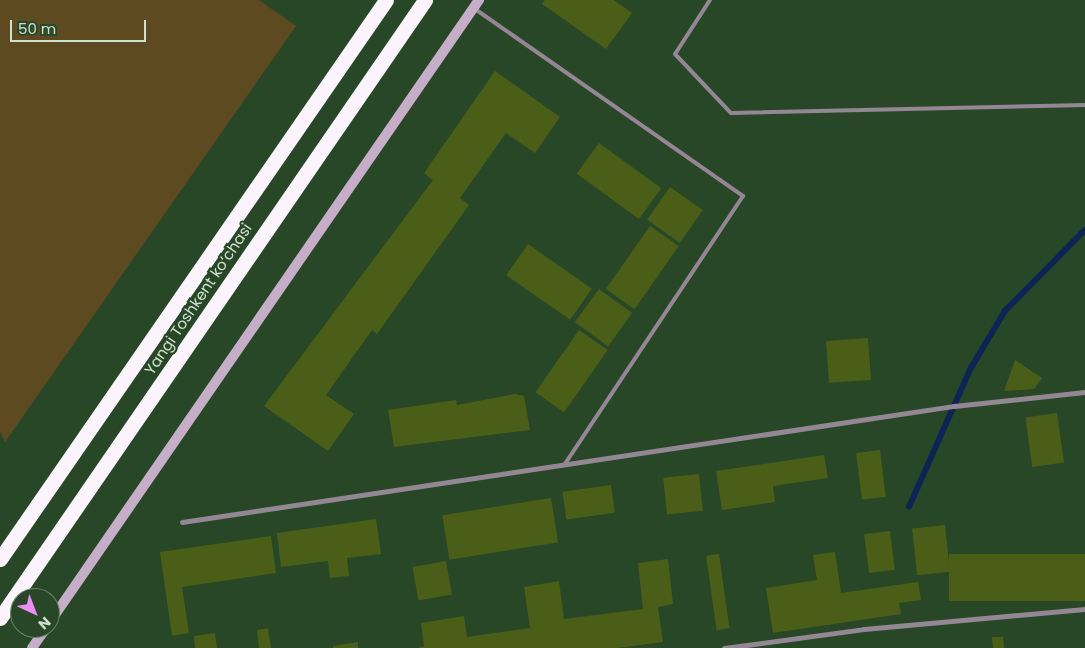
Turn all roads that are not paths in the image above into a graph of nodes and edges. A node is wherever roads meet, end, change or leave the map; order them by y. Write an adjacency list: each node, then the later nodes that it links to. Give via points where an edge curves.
1 (386, 0): 9 (highway, Yangi Toshkent ko‘chasi)
2 (424, 0): 12 (highway, Yangi Toshkent ko‘chasi)
3 (710, 0): 5 (lane, via 675,54 732,113)
4 (476, 4): 7 (lane, via 743,196); 10 (main road)
5 (1085, 106)
6 (1085, 392): 7 (street, via 954,406)
7 (566, 464): 8 (street)
8 (182, 522)
9 (0, 559)
10 (60, 607)
11 (1085, 609): 13 (street, via 864,629)
12 (0, 618)
13 (728, 648)

